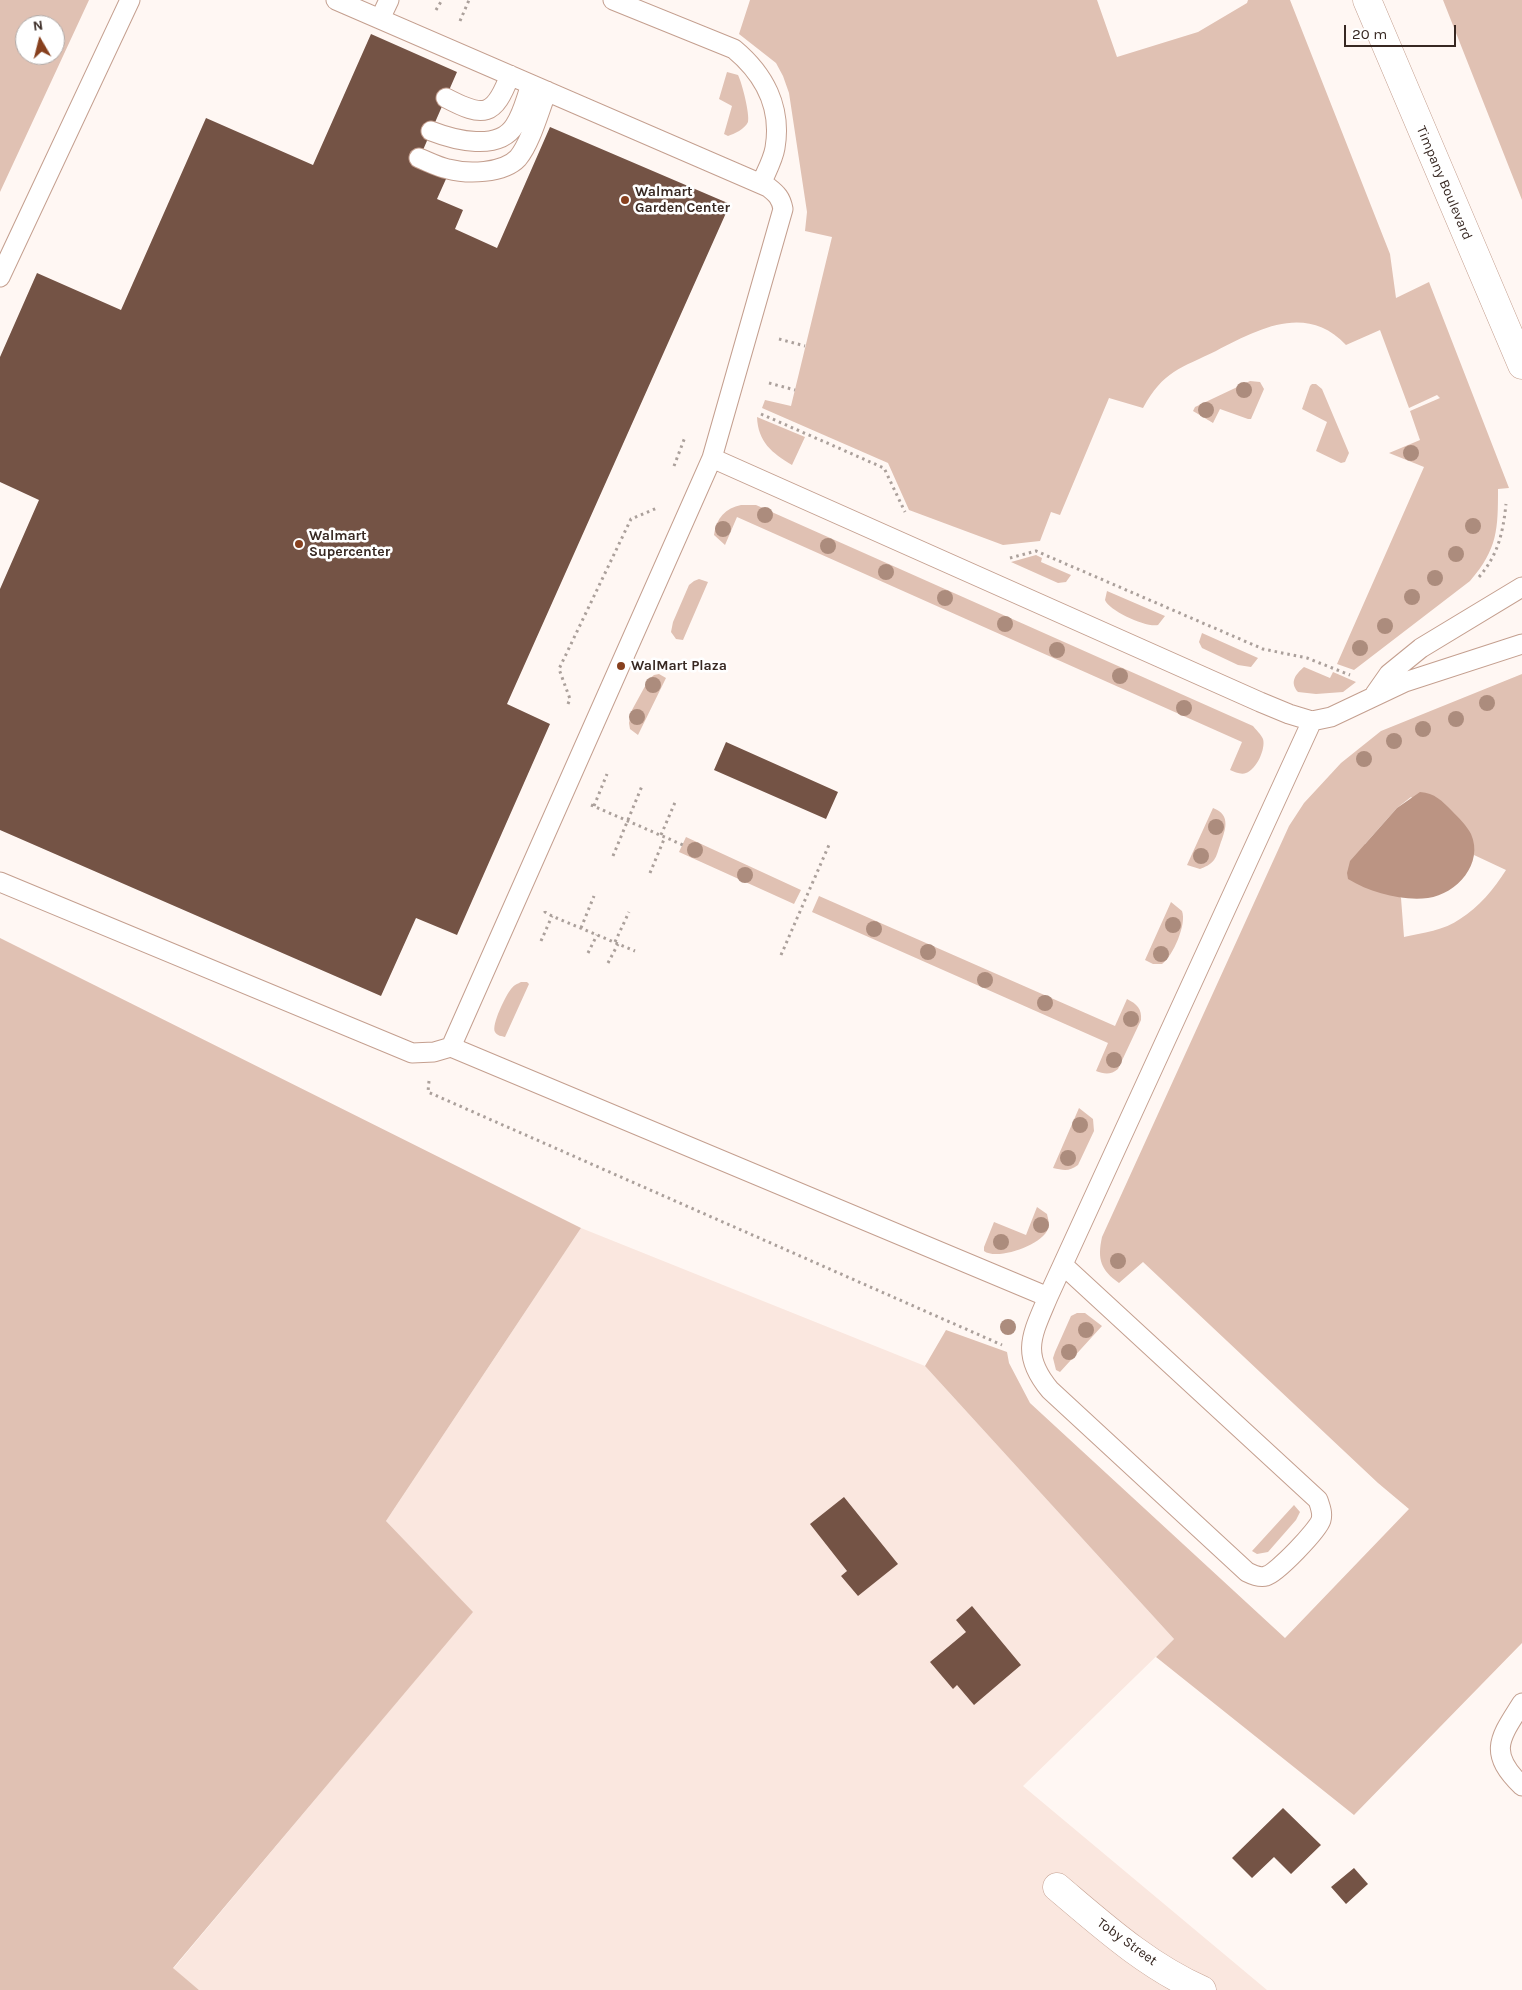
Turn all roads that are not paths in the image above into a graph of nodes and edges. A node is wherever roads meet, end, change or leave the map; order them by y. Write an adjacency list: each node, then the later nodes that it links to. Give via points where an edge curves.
1 (130, 0): 13 (lane)
2 (336, 0): 6 (lane)
3 (389, 0): 6 (lane)
4 (614, 0): 12 (lane, via 734,49 748,61 764,82 776,115 775,148)
5 (1367, 0): 14 (main road, Timpany Boulevard)
6 (380, 19): 7 (lane)
7 (510, 75): 8 (lane); 9 (lane, via 500,100 486,109 467,109)
8 (539, 88): 10 (lane, via 505,136 487,141 465,141); 11 (lane, via 526,145 512,163 490,170 457,171); 12 (lane)
9 (446, 98)
10 (431, 131)
11 (419, 158)
12 (761, 184): 15 (lane, via 782,200 782,219)
13 (0, 277)
14 (1522, 365)
15 (712, 458): 19 (lane, via 1260,702); 21 (lane)
16 (1522, 587): 18 (lane, via 1421,648 1389,674)
17 (1522, 644): 18 (lane)
18 (1374, 695): 19 (lane, via 1331,717)
19 (1312, 720): 22 (lane)
20 (0, 882): 21 (lane, via 412,1053)
21 (451, 1047): 23 (lane)
22 (1063, 1265): 23 (lane); 23 (lane, via 1318,1500 1321,1520 1275,1572 1266,1577 1247,1572 1040,1378 1034,1368 1031,1341)
23 (1048, 1297)
24 (1522, 1703): 25 (lane, via 1502,1734 1500,1755 1510,1774)
25 (1522, 1786)
26 (1056, 1887): 27 (main road, Toby Street, via 1128,1947)
27 (1202, 1990)

